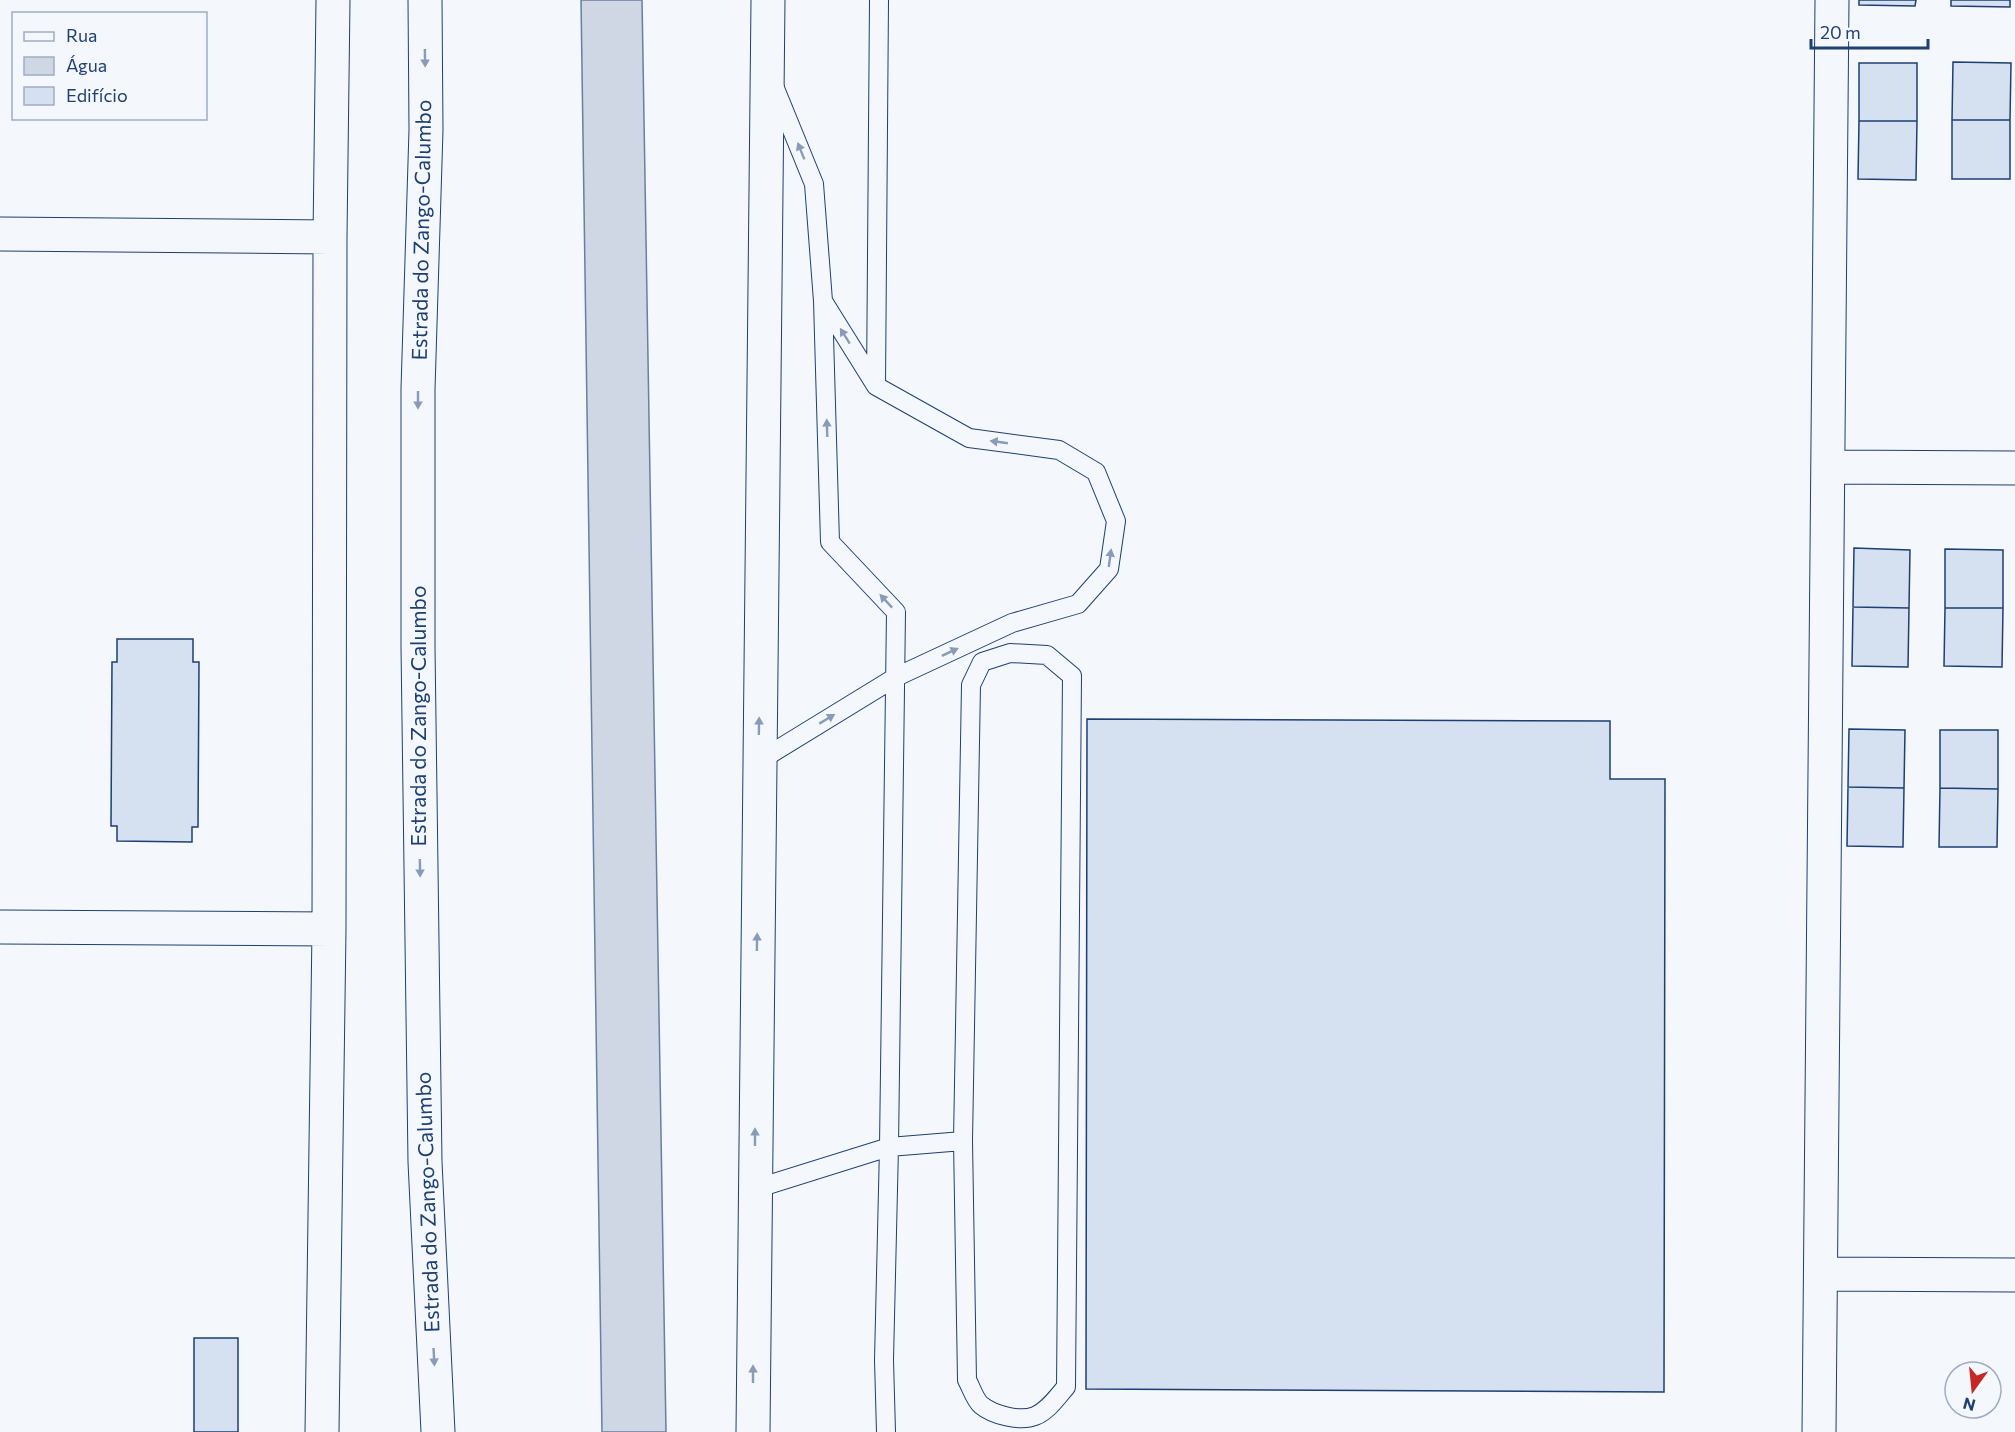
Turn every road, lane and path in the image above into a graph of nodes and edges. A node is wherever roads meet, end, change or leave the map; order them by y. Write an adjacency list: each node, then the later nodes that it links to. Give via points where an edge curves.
1 (333, 0): 8 (street)
2 (425, 0): 23 (street, Estrada do Zango-Calumbo, one-way to 23, via 426,130 418,390 418,683 425,1162)
3 (768, 0): 6 (street)
4 (879, 0): 10 (lane)
5 (1832, 0): 11 (street)
6 (767, 69): 9 (lane, one-way to 6, via 814,184); 14 (street, one-way to 6)
7 (0, 234): 8 (street)
8 (330, 237): 16 (street)
9 (823, 301): 10 (lane, one-way to 9); 13 (lane, one-way to 9, via 896,612 830,542)
10 (876, 386): 13 (lane, one-way to 10, via 1012,623 1078,604 1109,569 1116,521 1096,472 1059,450 969,438)
11 (1828, 467): 12 (street); 20 (street)
12 (2015, 468)
13 (896, 677): 14 (lane, one-way to 13); 18 (lane)
14 (759, 761): 19 (street, one-way to 14)
15 (0, 927): 16 (street)
16 (329, 928): 22 (street)
17 (963, 1141): 17 (lane, via 971,686 982,662 1010,653 1047,655 1072,676 1067,1335 1066,1387 1035,1416 1018,1418 980,1405 967,1380); 18 (lane)
18 (890, 1147): 19 (lane); 25 (lane, via 884,1360)
19 (754, 1189): 24 (street, one-way to 19)
20 (1821, 1274): 21 (street); 26 (street)
21 (2015, 1275)
22 (322, 1432)
23 (438, 1432)
24 (753, 1432)
25 (886, 1432)
26 (1819, 1432)

